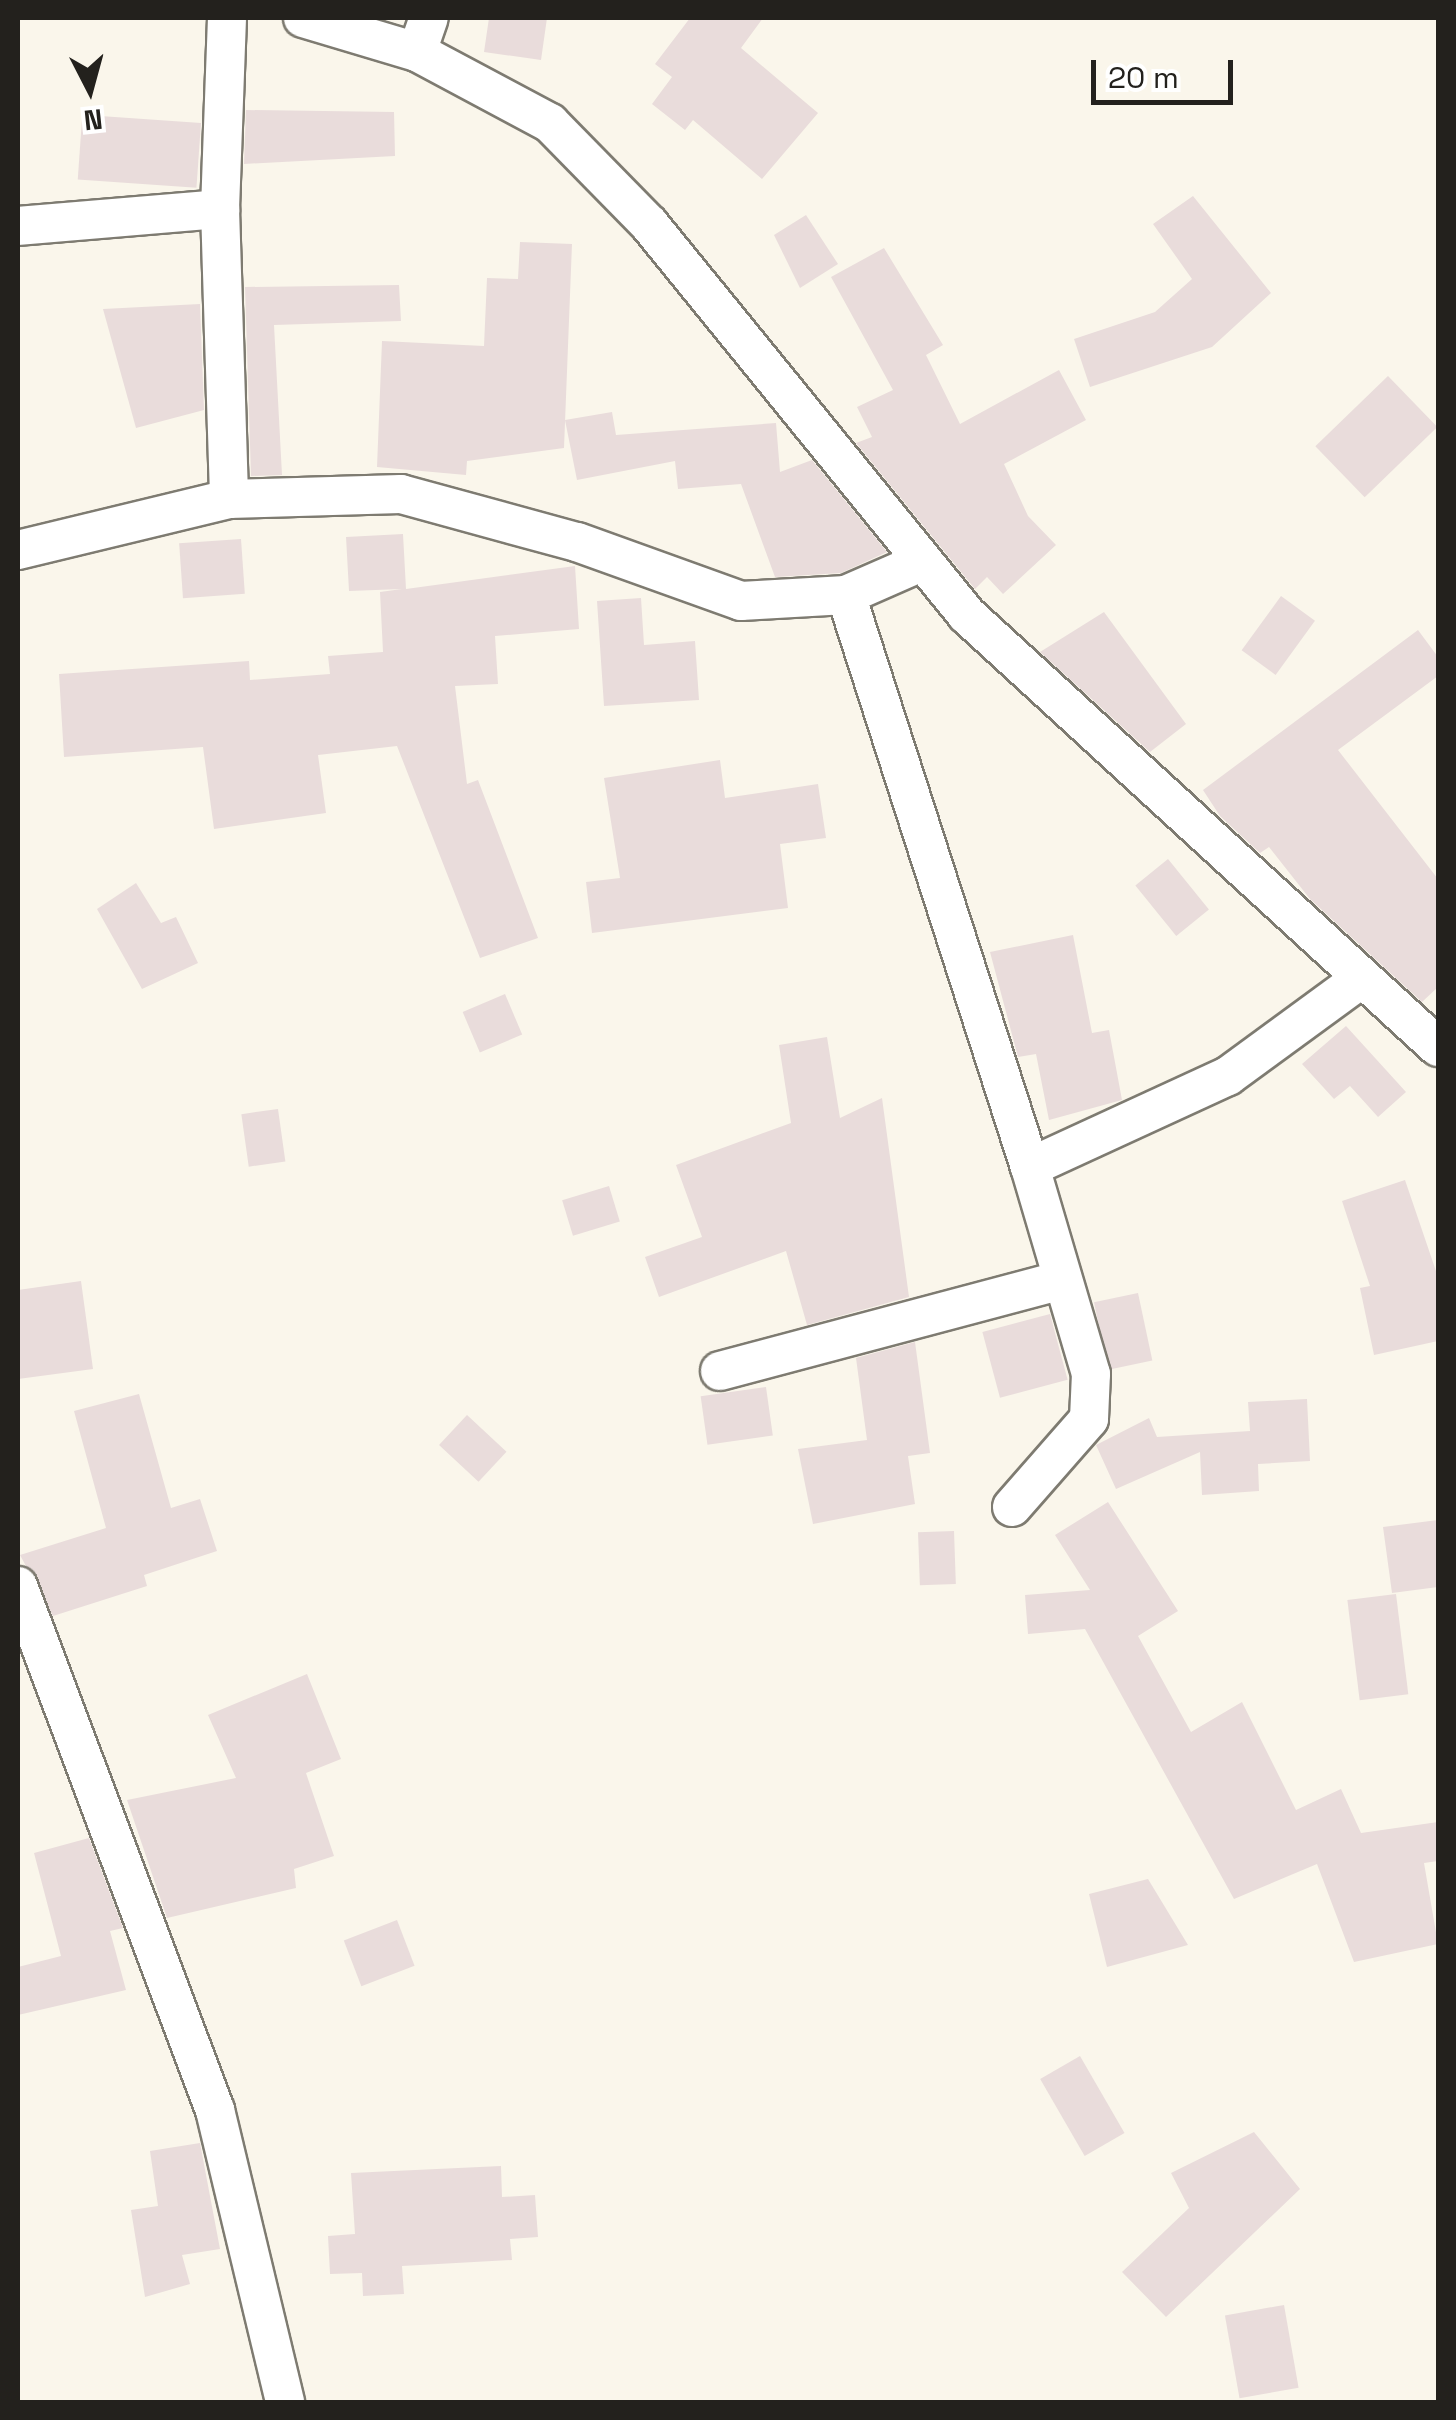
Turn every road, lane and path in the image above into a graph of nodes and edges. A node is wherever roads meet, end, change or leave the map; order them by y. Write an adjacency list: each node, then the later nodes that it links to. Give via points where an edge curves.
1 (227, 18): 4 (street)
2 (303, 18): 3 (street)
3 (423, 35): 8 (street, via 550,123 602,172)
4 (220, 208): 5 (street); 6 (street)
5 (18, 226)
6 (229, 500): 7 (street); 9 (street, via 402,494 578,542 742,601)
7 (18, 550)
8 (922, 562): 9 (street); 10 (street)
9 (846, 595): 12 (street)
10 (1360, 980): 11 (street); 12 (street, via 1228,1076)
11 (1438, 1047)
12 (1030, 1166): 13 (street)
13 (1062, 1280): 14 (street); 15 (street, via 1091,1374 1088,1419)
14 (720, 1372)
15 (1012, 1507)
16 (18, 1586): 17 (street, via 215,2110)
17 (285, 2402)

